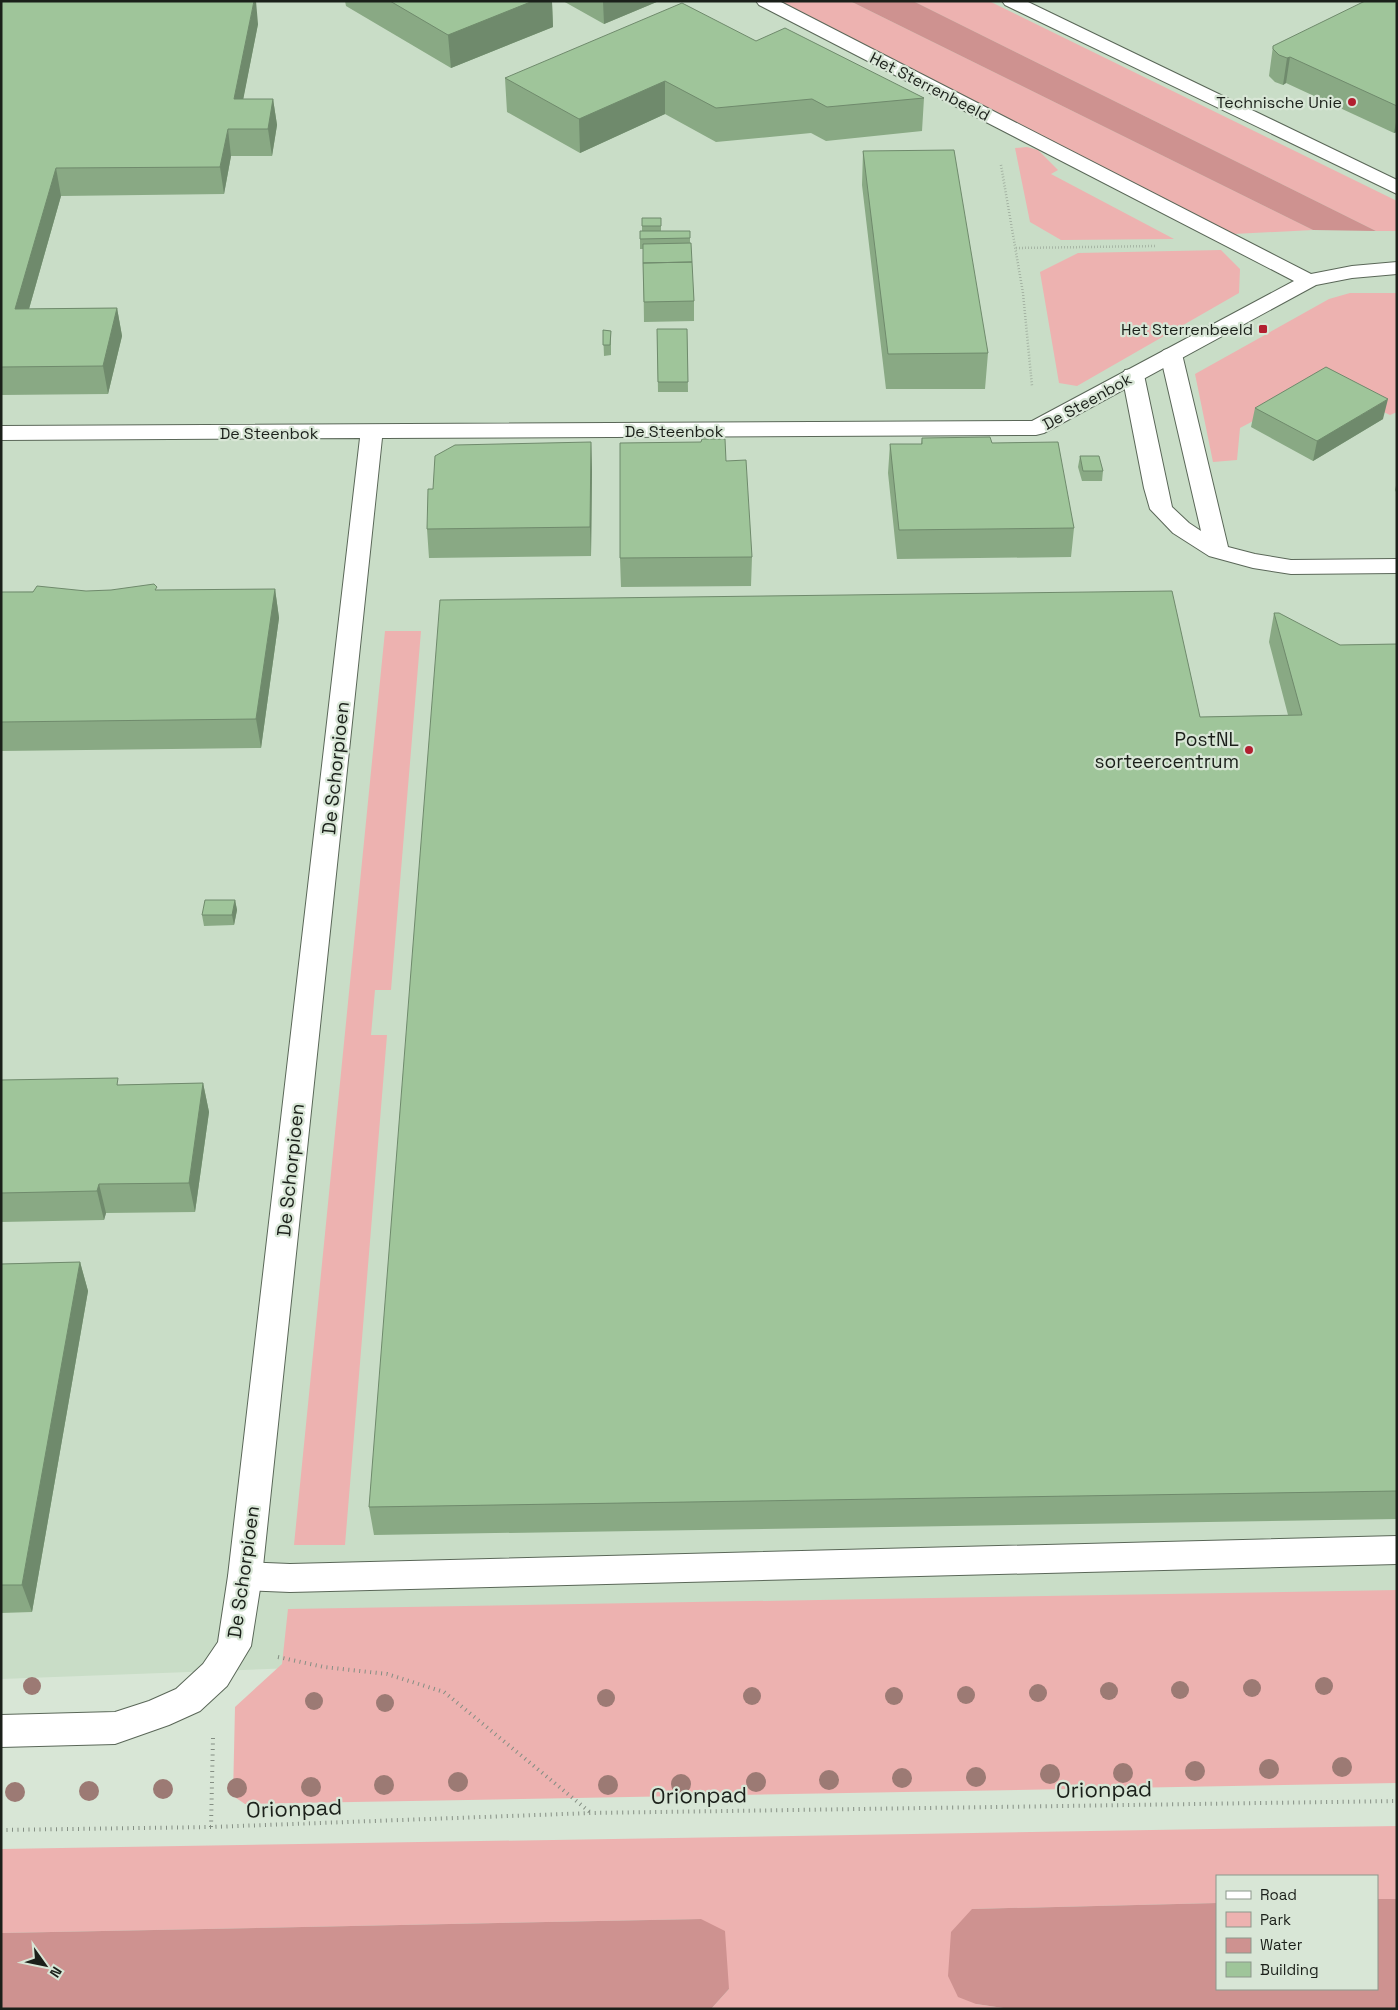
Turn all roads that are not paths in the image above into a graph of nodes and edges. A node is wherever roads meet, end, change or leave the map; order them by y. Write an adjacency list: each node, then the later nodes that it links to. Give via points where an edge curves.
1 (765, 1): 5 (street, Het Sterrenbeeld)
2 (1010, 1): 3 (street)
3 (1397, 188)
4 (1397, 268): 5 (street, via 1343,272)
5 (1309, 281): 6 (street, De Steenbok)
6 (1171, 354): 7 (street, De Steenbok); 10 (street)
7 (1133, 375): 8 (street, De Steenbok, via 1036,428); 10 (street, via 1161,509 1181,528)
8 (372, 432): 9 (street, De Steenbok); 13 (street, De Schorpioen)
9 (1, 433)
10 (1217, 550): 11 (street, via 1253,561 1291,567)
11 (1397, 566)
12 (1397, 1550): 13 (street, via 290,1578)
13 (245, 1576): 14 (street, De Schorpioen, via 234,1646 215,1675 188,1700 115,1728)
14 (1, 1731)

